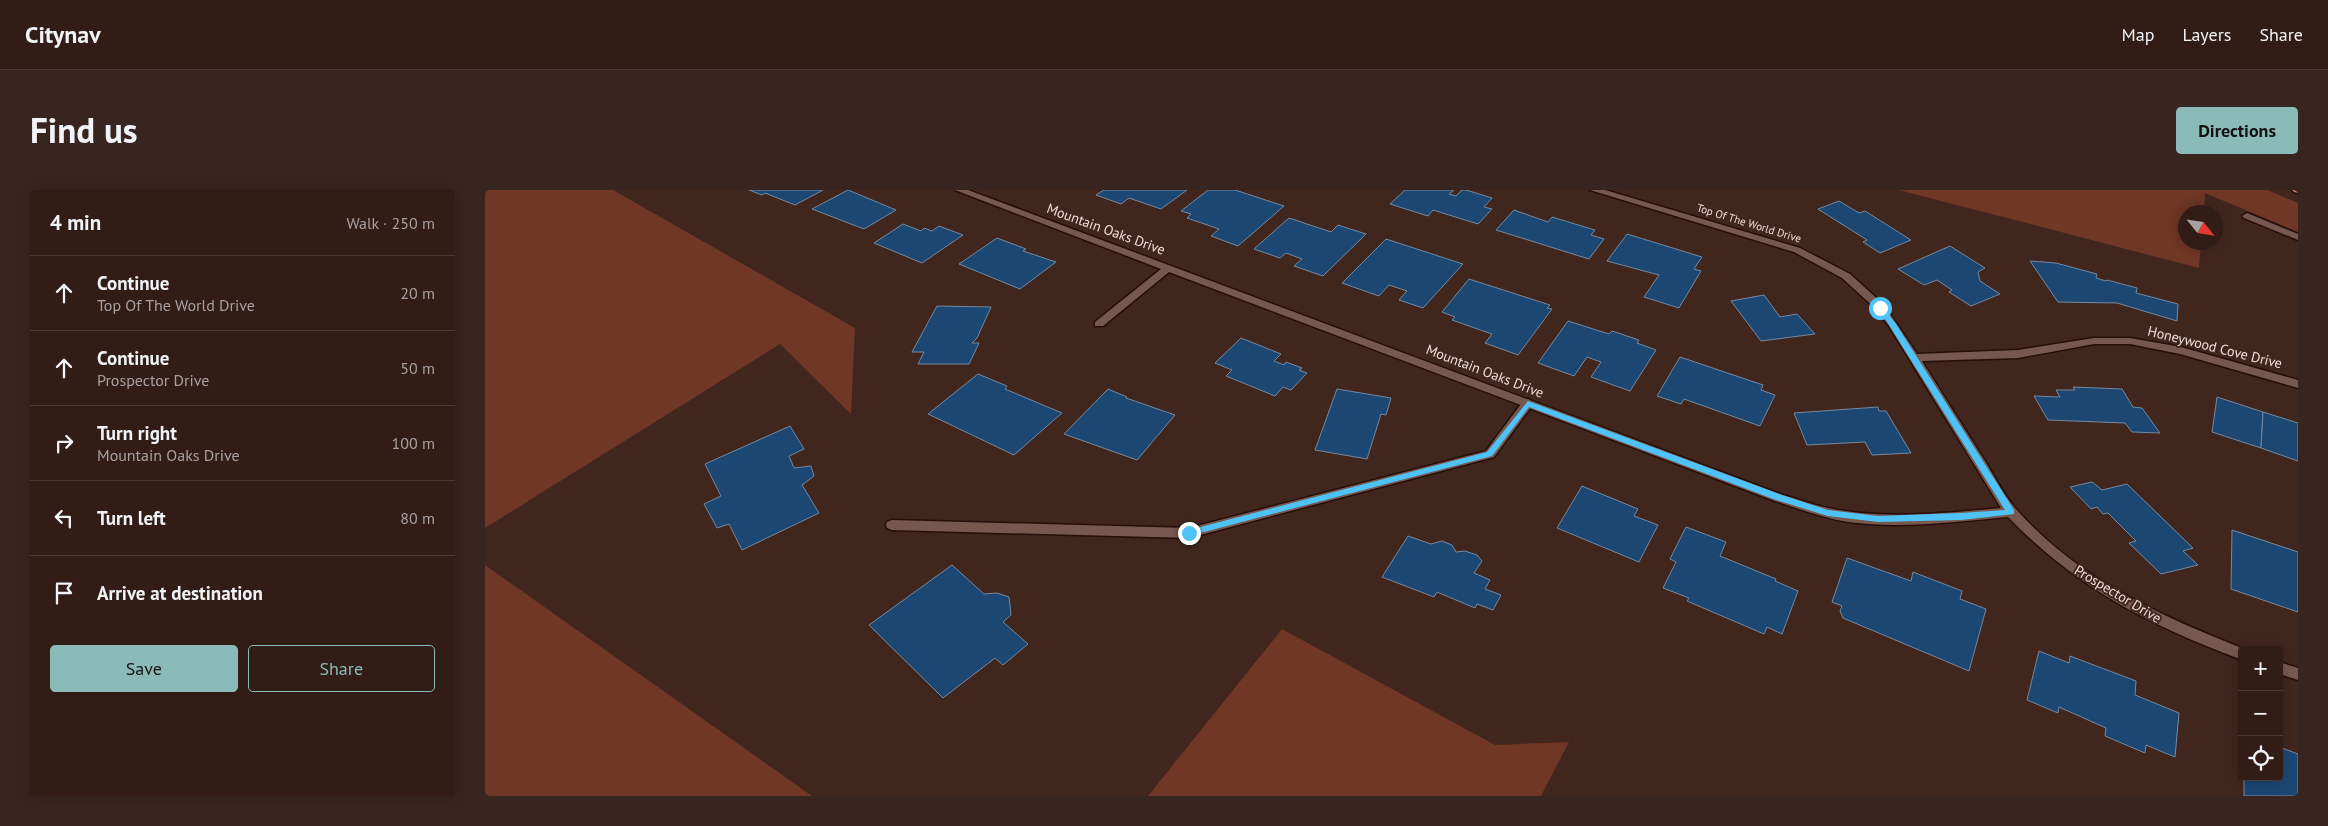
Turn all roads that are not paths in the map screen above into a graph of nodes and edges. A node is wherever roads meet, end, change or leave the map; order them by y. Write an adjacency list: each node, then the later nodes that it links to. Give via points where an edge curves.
1 (960, 190): 5 (street, Mountain Oaks Drive)
2 (1595, 190): 7 (street, Top Of The World Drive, via 1764,239 1824,263 1846,276 1880,308)
3 (2247, 216): 4 (street)
4 (2298, 237)
5 (1167, 268): 6 (street); 9 (street, Mountain Oaks Drive)
6 (1099, 324)
7 (1915, 358): 8 (street, Honeywood Cove Drive, via 2018,354 2094,341 2129,341 2181,350); 10 (street, Prospector Drive)
8 (2298, 384)
9 (1528, 403): 10 (street, Mountain Oaks Drive, via 1779,498 1828,513 1878,519); 11 (street, via 1489,454 1189,533)
10 (2011, 512): 12 (street, Prospector Drive, via 2049,549 2091,581 2187,634)
11 (891, 525)
12 (2238, 653)
13 (2283, 669): 14 (street)
14 (2298, 674)

